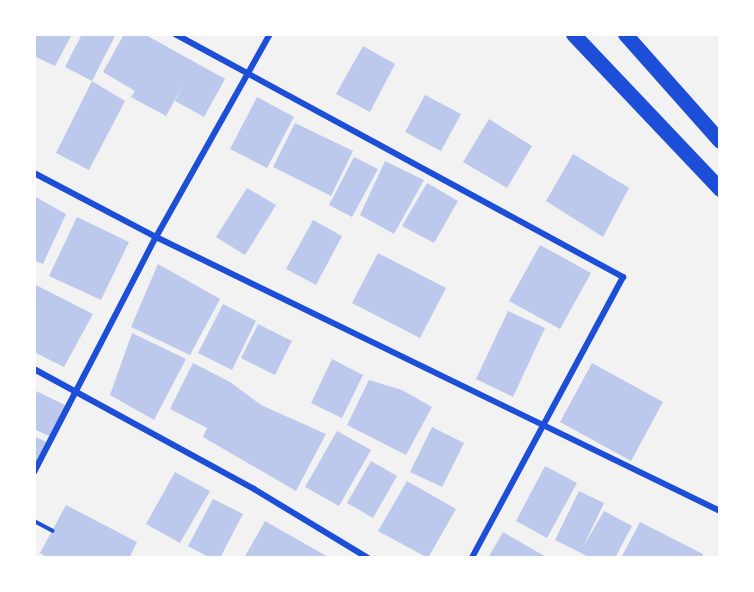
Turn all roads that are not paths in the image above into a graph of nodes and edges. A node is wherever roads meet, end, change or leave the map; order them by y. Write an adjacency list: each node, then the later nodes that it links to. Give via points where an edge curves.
1 (175, 34): 5 (street)
2 (270, 34): 5 (street)
3 (573, 34): 8 (main road)
4 (625, 34): 6 (main road)
5 (247, 73): 9 (street); 12 (street, via 623,277)
6 (720, 141)
7 (34, 173): 9 (street)
8 (720, 189)
9 (156, 237): 11 (street); 12 (street)
10 (34, 369): 11 (street)
11 (76, 391): 13 (street); 15 (street, via 254,489)
12 (544, 424): 14 (street); 16 (street)
13 (34, 472)
14 (720, 511)
15 (368, 558)
16 (472, 558)

